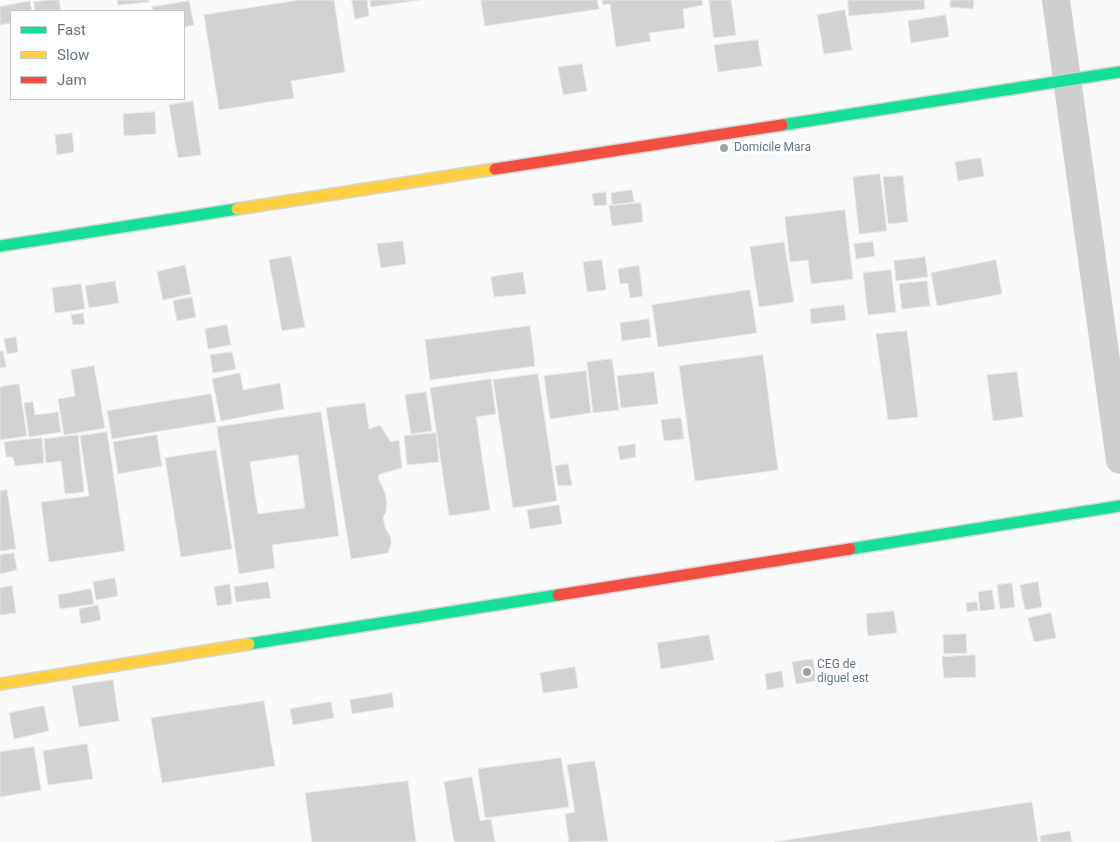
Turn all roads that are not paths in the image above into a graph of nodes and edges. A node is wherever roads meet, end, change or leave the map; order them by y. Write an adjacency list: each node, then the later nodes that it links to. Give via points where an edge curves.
1 (1056, 0): 3 (street)
2 (1120, 72): 3 (street)
3 (1068, 81): 4 (street); 5 (street)
4 (0, 246)
5 (1120, 460)
6 (1120, 506): 7 (street)
7 (0, 684)

